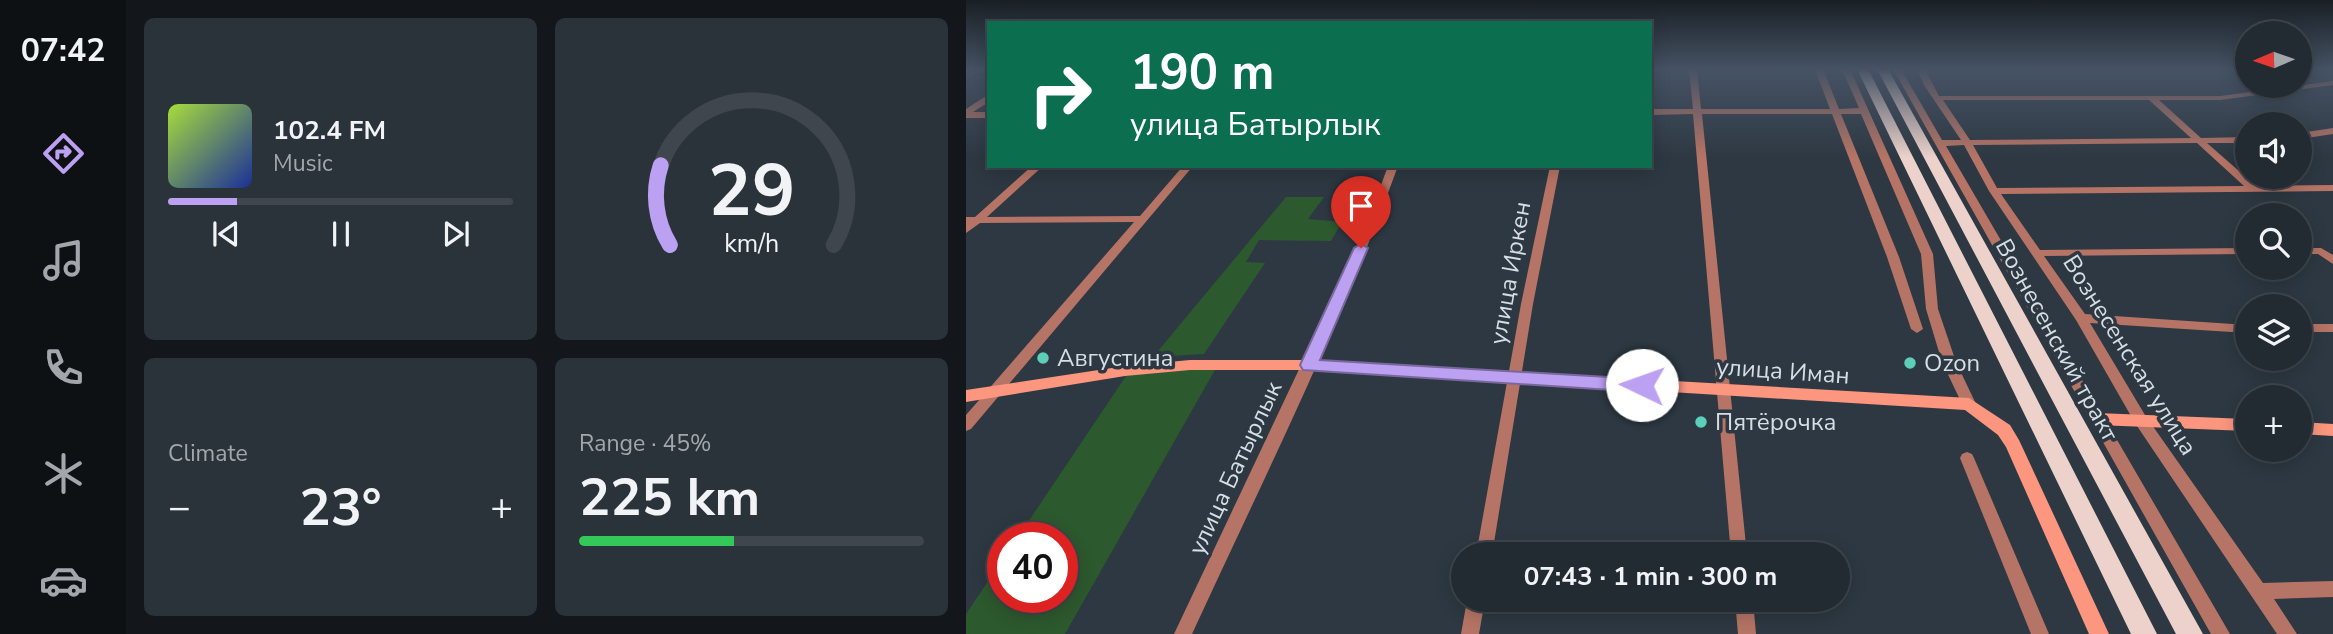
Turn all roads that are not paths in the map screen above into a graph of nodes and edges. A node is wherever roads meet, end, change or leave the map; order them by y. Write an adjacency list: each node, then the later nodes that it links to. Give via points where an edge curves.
1 (1937, 98): 20 (street, Вознесенская улица)
2 (2151, 98): 18 (street)
3 (987, 99): 14 (street)
4 (1695, 99): 10 (street)
5 (1831, 99): 11 (street)
6 (1859, 99): 12 (street)
7 (1877, 99): 65 (main road, Вознесенский тракт)
8 (1898, 99): 66 (main road, Вознесенский тракт)
9 (1914, 99): 21 (street)
10 (1696, 110): 11 (street); 13 (street); 43 (street)
11 (1836, 111): 12 (street); 39 (street)
12 (1865, 111): 46 (street, via 1927,254 1932,309)
13 (1652, 112)
14 (966, 114): 15 (street)
15 (987, 115)
16 (2333, 131): 17 (street)
17 (2312, 134)
18 (2198, 139): 19 (street); 20 (street); 27 (street)
19 (2235, 139)
20 (1967, 142): 21 (street); 28 (street, Вознесенская улица)
21 (1939, 143): 47 (street)
22 (1036, 168): 30 (street)
23 (1186, 168): 29 (street)
24 (1392, 168): 41 (street, улица Батырлык)
25 (1555, 168): 42 (street, улица Иркен)
26 (2333, 188): 27 (street)
27 (2255, 190): 28 (street)
28 (1994, 191): 34 (street, Вознесенская улица)
29 (1141, 219): 30 (street); 44 (street)
30 (972, 220): 31 (street)
31 (966, 230)
32 (2235, 251): 34 (street)
33 (2312, 251): 35 (street, via 2321,251)
34 (2040, 253): 36 (street, Вознесенская улица)
35 (2333, 261)
36 (2081, 318): 40 (street); 48 (street, Вознесенская улица)
37 (2312, 328): 38 (street)
38 (2333, 328)
39 (1917, 329)
40 (2235, 329)
41 (1309, 365): 42 (street, улица Иман); 44 (street, улица Иман, via 1125,370); 60 (street, улица Батырлык)
42 (1517, 379): 43 (street, улица Иман); 54 (street, улица Иркен)
43 (1722, 390): 46 (street, улица Иман); 55 (street)
44 (993, 392): 45 (street, улица Иман); 50 (street)
45 (966, 396)
46 (1969, 404): 64 (street, via 2004,430 2013,444)
47 (2097, 419): 48 (street); 67 (street)
48 (2140, 419): 49 (street); 57 (street, Вознесенская улица)
49 (2235, 424)
50 (966, 425)
51 (2312, 429): 52 (street)
52 (2333, 430)
53 (1967, 458): 63 (street)
54 (1486, 542)
55 (1738, 542)
56 (2333, 589): 57 (street)
57 (2259, 591): 68 (street, Вознесенская улица)
58 (1474, 612): 61 (street)
59 (1745, 612): 62 (street)
60 (1183, 634)
61 (1470, 634)
62 (1747, 634)
63 (2040, 634)
64 (2099, 634)
65 (2144, 634)
66 (2190, 634)
67 (2221, 634)
68 (2288, 634)

